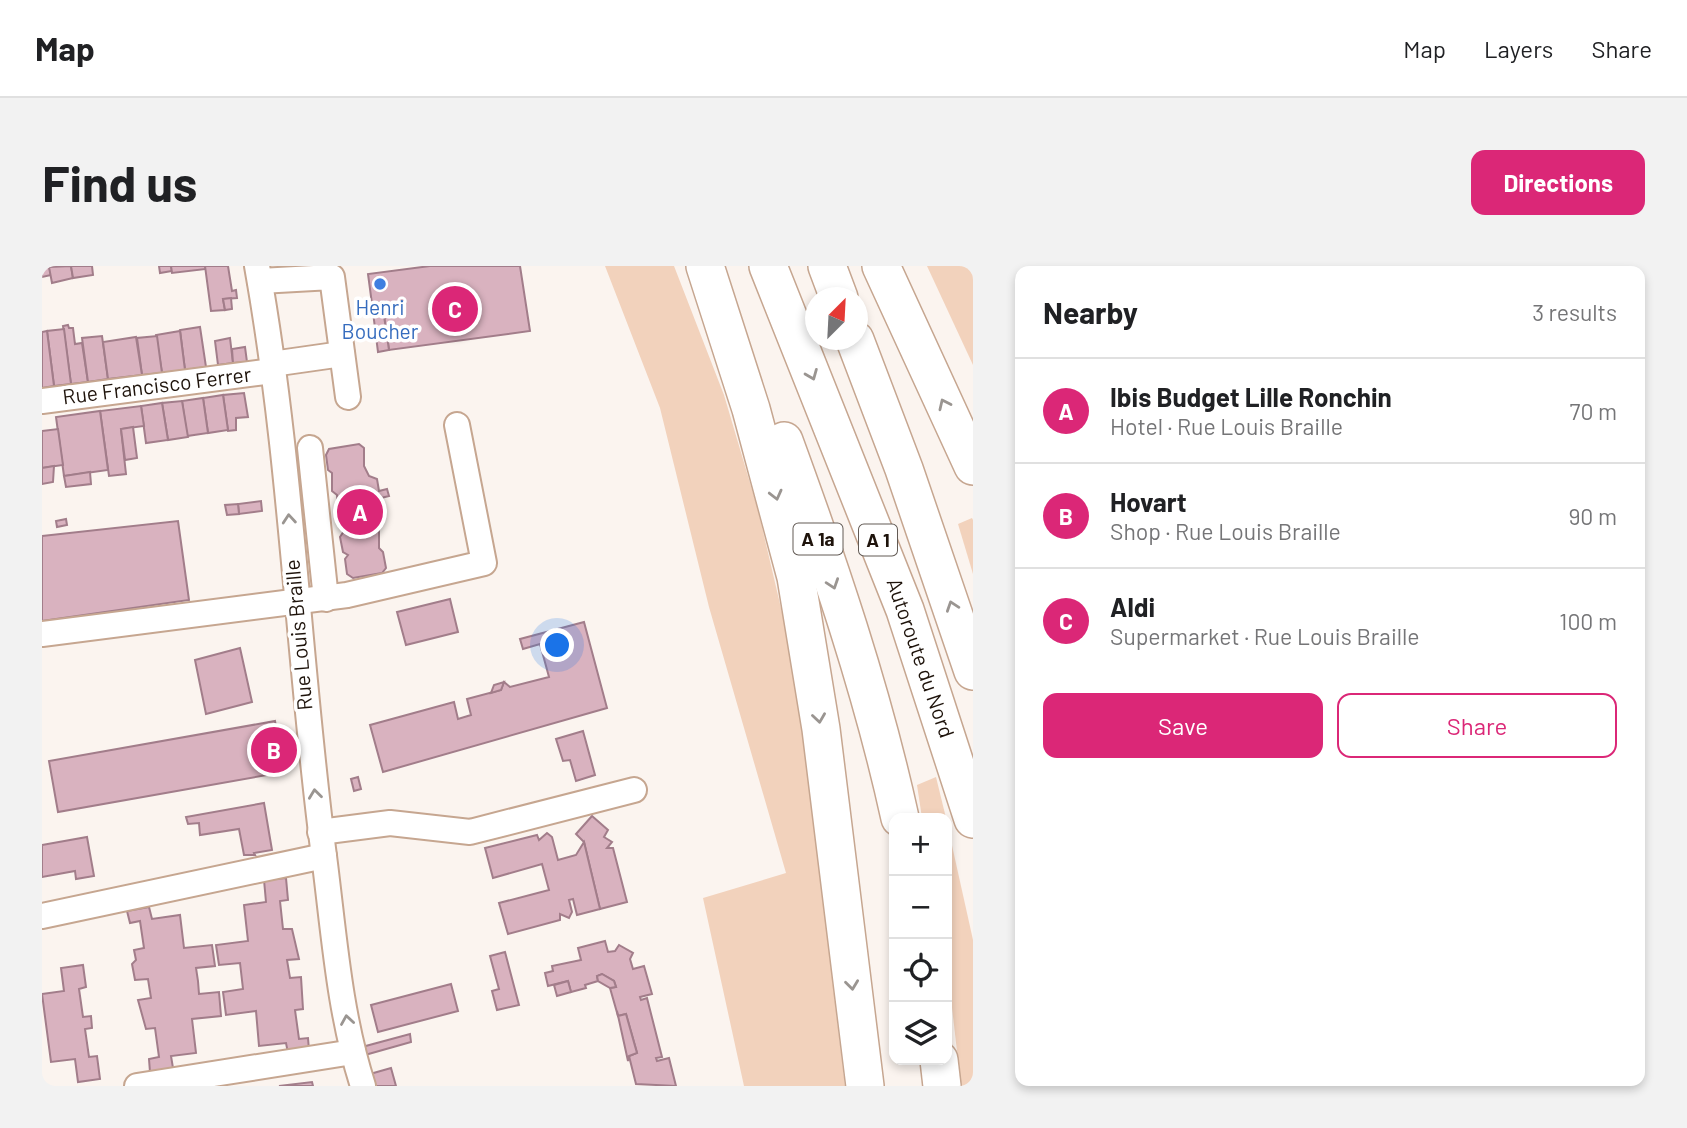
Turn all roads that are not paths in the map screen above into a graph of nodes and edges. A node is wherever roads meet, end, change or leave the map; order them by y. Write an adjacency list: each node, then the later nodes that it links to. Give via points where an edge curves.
1 (705, 266): 29 (highway, one-way to 29, via 751,409 796,577 821,729)
2 (719, 266): 21 (highway, A 1a, one-way to 21, via 839,599)
3 (768, 266): 22 (highway, Autoroute du Nord / A 1, one-way to 22, via 905,610)
4 (827, 266): 7 (highway)
5 (881, 266): 15 (highway, one-way to 5)
6 (258, 273): 9 (street, via 332,277); 10 (street, Rue Louis Braille)
7 (835, 287)
8 (859, 350): 19 (highway, A 1, one-way to 8)
9 (342, 354): 10 (street, Rue Francisco Ferrer); 11 (street)
10 (272, 368): 12 (street, Rue Francisco Ferrer); 17 (street, Rue Louis Braille, one-way to 10)
11 (348, 397)
12 (42, 401)
13 (457, 425): 16 (street, via 484,563)
14 (310, 448): 16 (street)
15 (973, 466)
16 (326, 599): 17 (street)
17 (296, 601): 18 (street); 23 (street, Rue Louis Braille, one-way to 17)
18 (42, 634)
19 (973, 671)
20 (634, 790): 23 (street, via 470,832 390,823)
21 (899, 813)
22 (973, 819)
23 (322, 844): 24 (street); 25 (street, Rue Louis Braille, one-way to 23)
24 (42, 916)
25 (354, 1052): 27 (street); 28 (street, Rue Louis Braille)
26 (940, 1065): 30 (highway)
27 (137, 1086)
28 (363, 1086)
29 (865, 1086)
30 (942, 1086)

